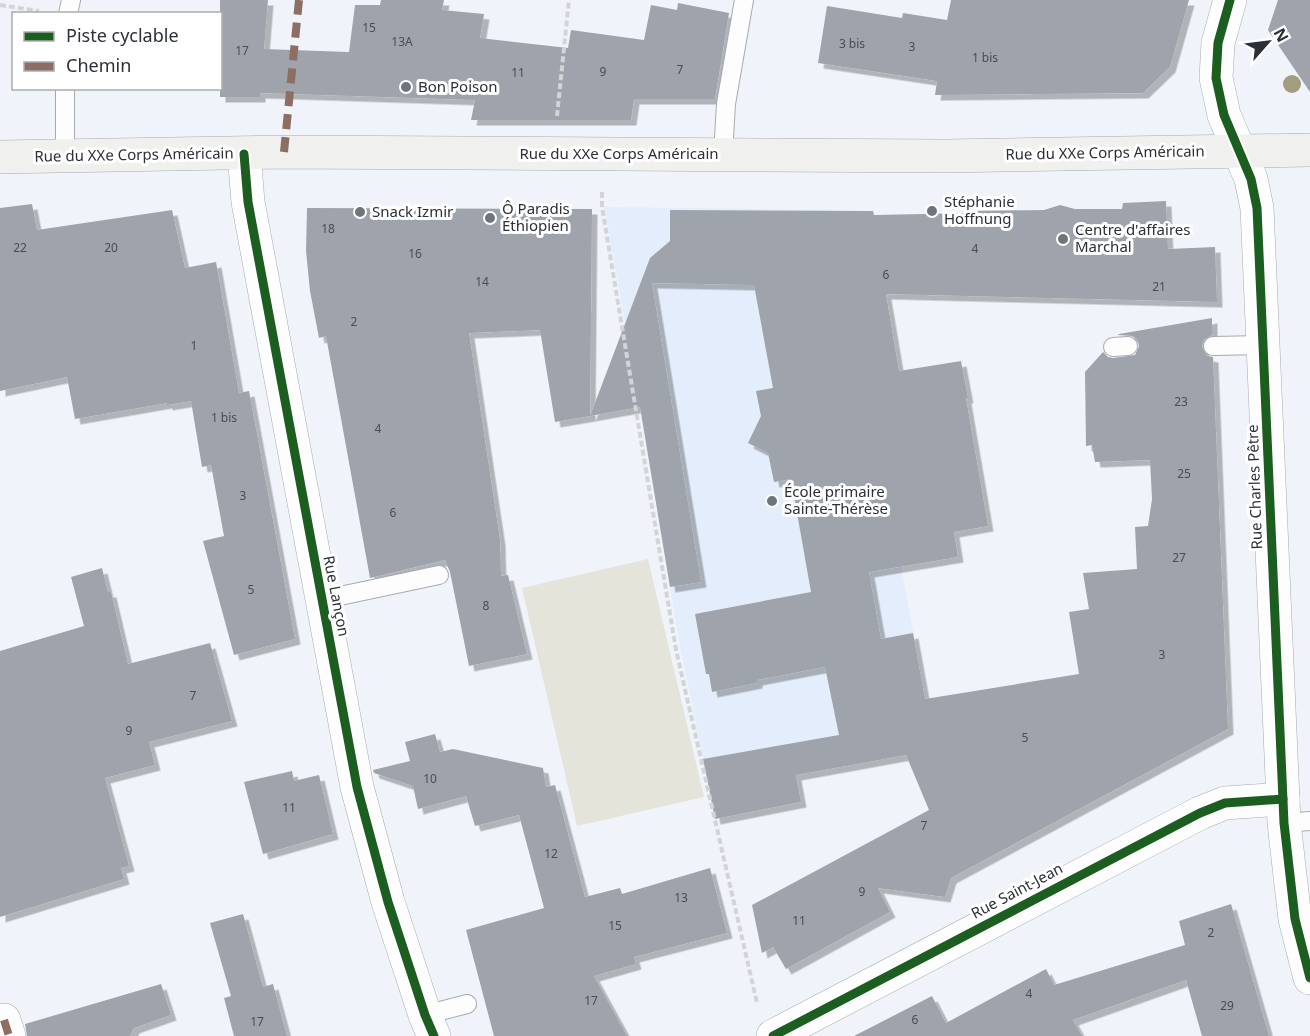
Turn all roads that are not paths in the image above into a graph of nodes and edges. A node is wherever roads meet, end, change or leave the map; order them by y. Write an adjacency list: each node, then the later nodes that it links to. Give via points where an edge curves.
1 (744, 0): 7 (lane, via 726,104)
2 (1230, 0): 5 (street, Rue Charles Pêtre, via 1218,43 1216,78 1224,116)
3 (65, 90): 8 (lane)
4 (1310, 150): 5 (main road, Rue du XXe Corps Américain)
5 (1239, 151): 7 (main road, Rue du XXe Corps Américain); 10 (street, Rue Charles Pêtre, via 1251,178 1257,208)
6 (244, 154): 7 (main road, Rue du XXe Corps Américain); 8 (main road, Rue du XXe Corps Américain); 13 (street, Rue Lançon, via 248,202)
7 (723, 155)
8 (65, 156): 9 (main road, Rue du XXe Corps Américain)
9 (0, 157)
10 (1264, 345): 11 (lane); 14 (street, Rue Charles Pêtre)
11 (1213, 346)
12 (439, 574): 13 (lane)
13 (321, 600): 17 (street, Rue Lançon, via 357,787 388,902)
14 (1292, 814): 15 (street, Rue Charles Pêtre, via 1295,920); 18 (street, Rue Saint-Jean, via 1225,803 1200,813)
15 (1310, 978)
16 (467, 1004): 17 (lane)
17 (430, 1026)
18 (773, 1036)

